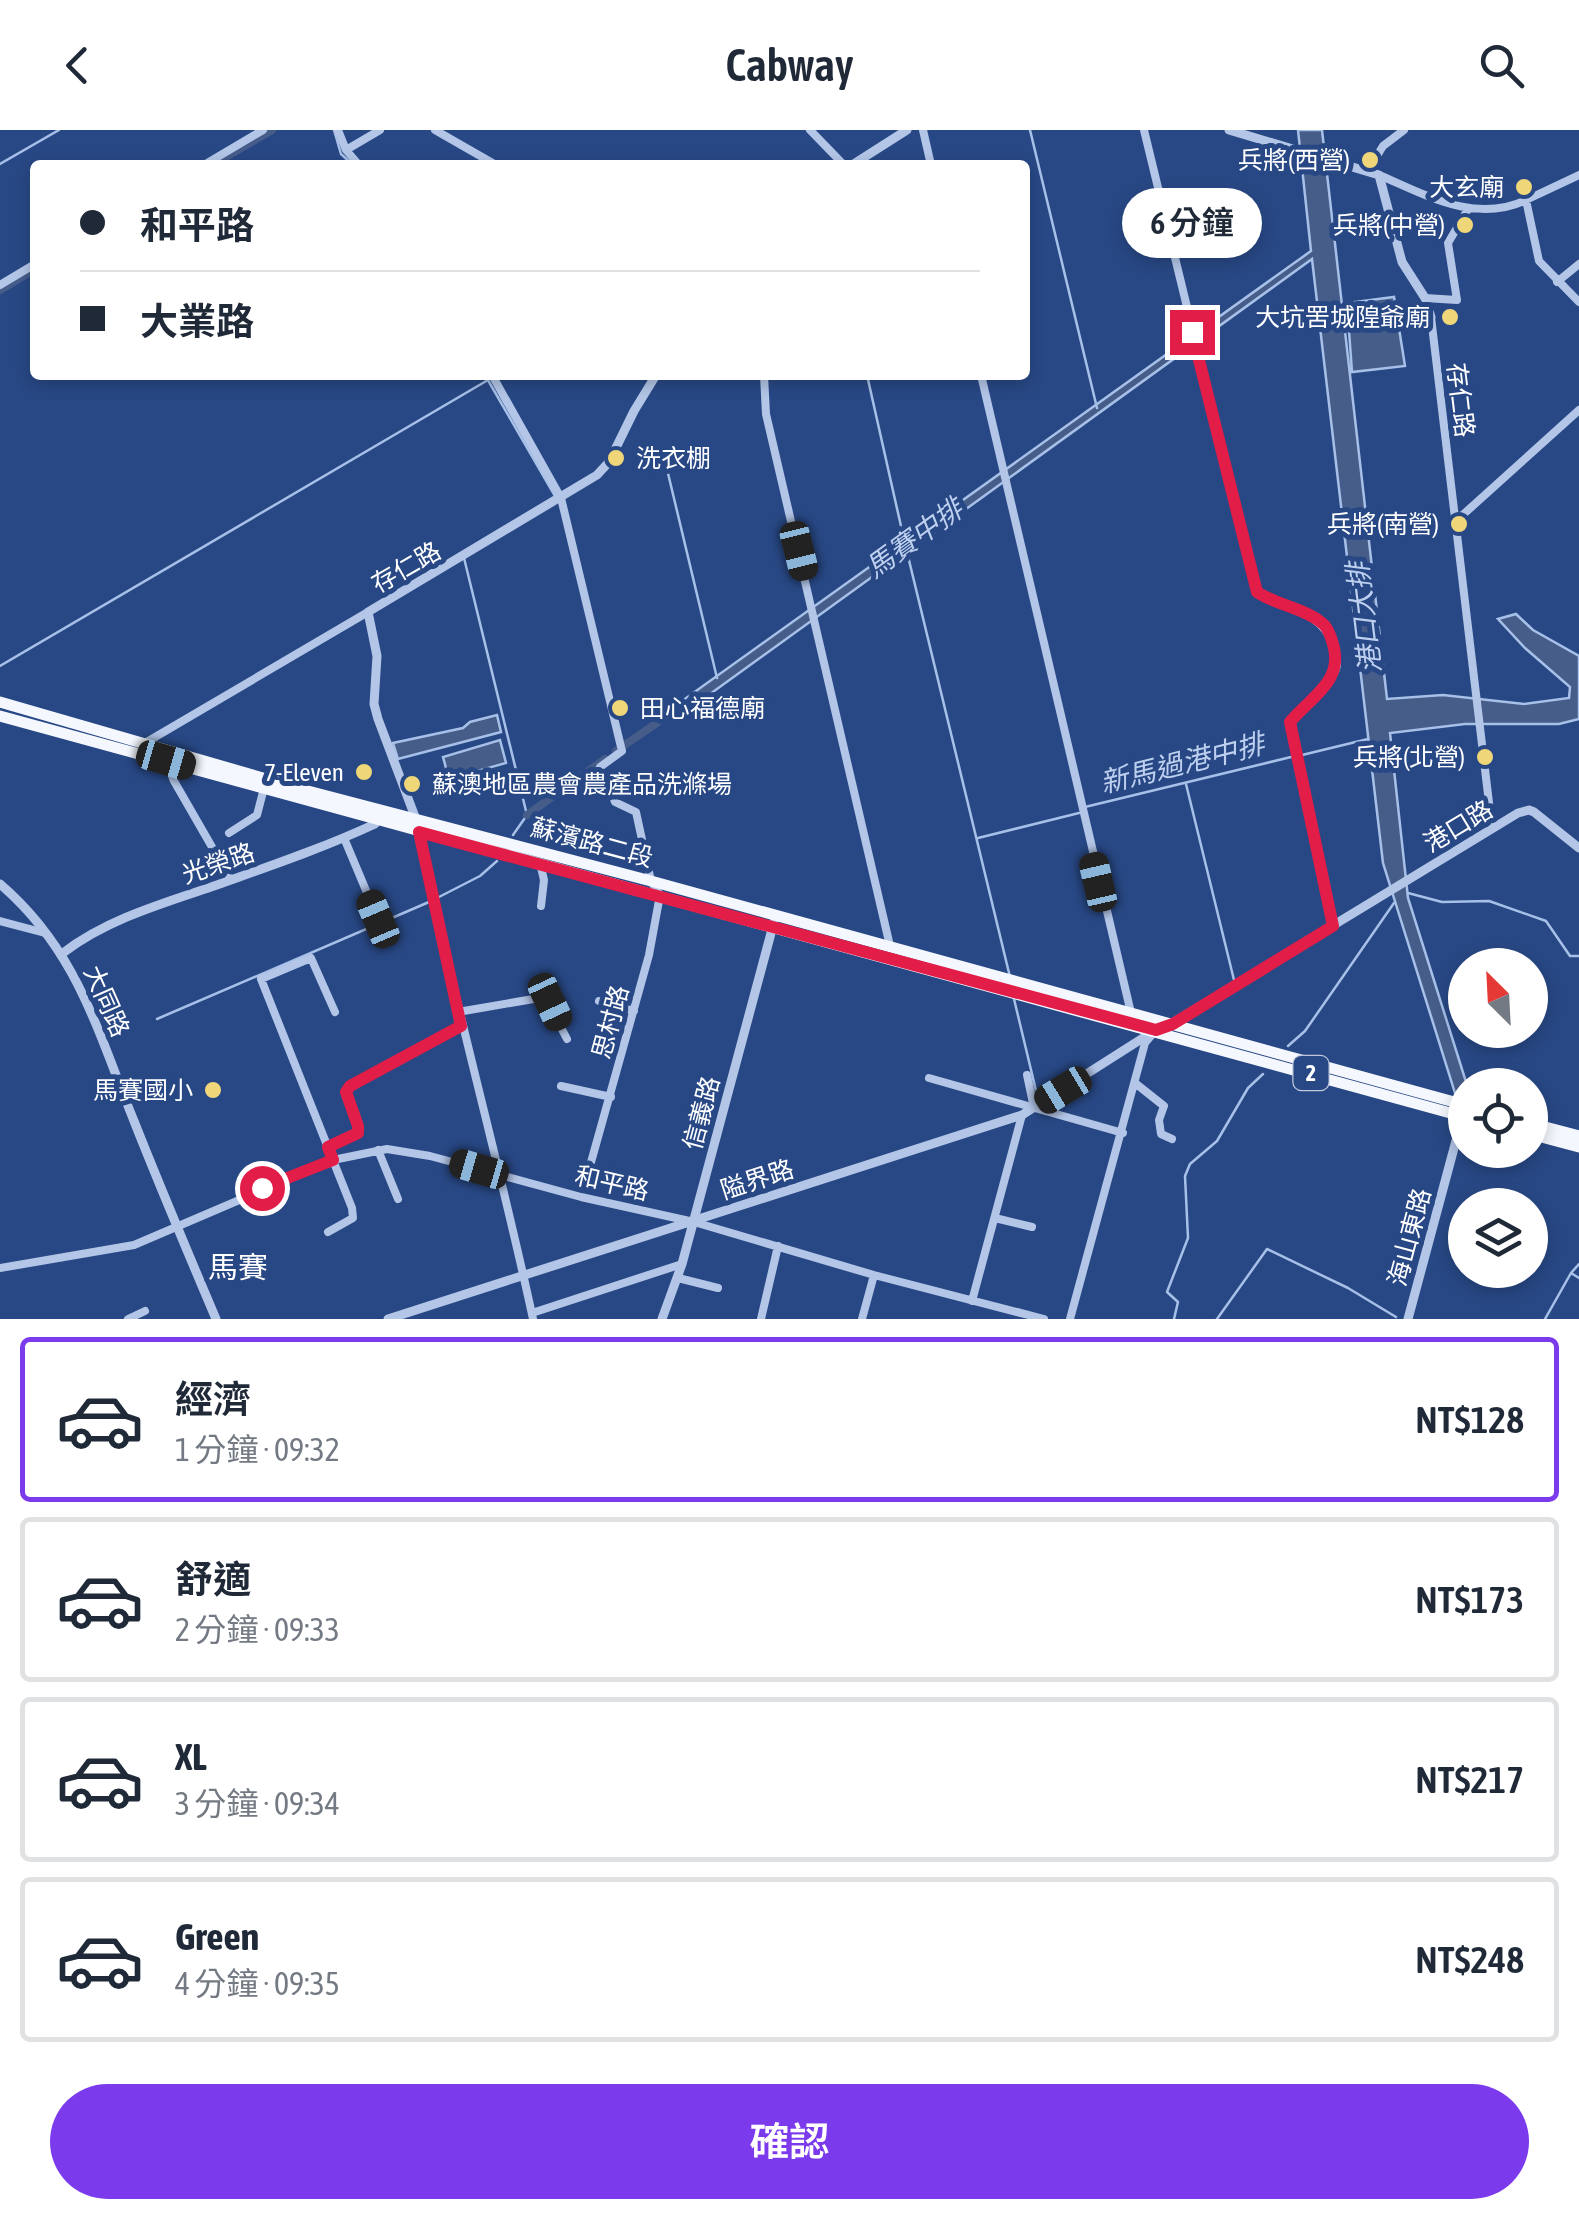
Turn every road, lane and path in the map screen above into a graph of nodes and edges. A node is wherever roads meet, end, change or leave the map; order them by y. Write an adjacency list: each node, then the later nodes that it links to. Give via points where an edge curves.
1 (263, 130): 12 (street)
2 (338, 130): 11 (street)
3 (380, 130): 11 (street)
4 (435, 130): 14 (street)
5 (810, 130): 15 (street)
6 (908, 130): 16 (street)
7 (923, 130): 17 (street)
8 (1144, 130): 60 (street, via 1255,587 1259,595 1322,623 1332,639 1336,668 1290,722)
9 (1228, 130): 18 (street)
10 (1404, 130): 18 (street, via 1384,146)
11 (346, 150): 13 (street)
12 (212, 160)
13 (355, 160)
14 (487, 160)
15 (839, 160)
16 (860, 160)
17 (930, 160)
18 (1374, 172): 21 (street); 26 (street, 存仁路, via 1402,262)
19 (1579, 175): 20 (street)
20 (1526, 200): 21 (street, via 1504,209); 24 (street, via 1536,255)
21 (1468, 209): 26 (street, via 1448,243 1456,300)
22 (1579, 264): 24 (street)
23 (30, 267): 25 (street)
24 (1557, 282): 27 (street)
25 (0, 285)
26 (1425, 298): 28 (street, 存仁路)
27 (1579, 302)
28 (1431, 317): 35 (street, 存仁路)
29 (495, 380): 34 (street)
30 (653, 380): 34 (street, 存仁路, via 609,462)
31 (764, 380): 62 (street, via 766,414)
32 (981, 380): 68 (street)
33 (1579, 410): 35 (street)
34 (561, 498): 36 (street, 存仁路); 53 (street, via 622,751 600,767 615,802 636,812)
35 (1456, 521): 46 (street, 存仁路)
36 (368, 612): 39 (street, 存仁路); 45 (street, via 377,656 374,704)
37 (0, 702): 39 (main road, 蘇濱路二段 / 2)
38 (0, 716): 40 (main road, 蘇濱路二段 / 2)
39 (146, 742): 40 (street, 存仁路); 41 (main road, 蘇濱路二段 / 2)
40 (132, 750): 41 (main road, 蘇濱路二段 / 2)
41 (165, 754): 42 (main road, 蘇濱路二段 / 2); 43 (main road, 蘇濱路二段 / 2); 52 (street)
42 (264, 788): 43 (main road, 蘇濱路二段 / 2); 48 (street, via 257,816)
43 (307, 795): 44 (main road, 蘇濱路二段 / 2)
44 (378, 814): 45 (main road, 蘇濱路二段 / 2); 47 (main road, 蘇濱路二段 / 2); 49 (street, 光榮路, via 374,824)
45 (416, 817): 47 (street); 53 (main road, 蘇濱路二段 / 2)
46 (1492, 828): 50 (street, 港口路, via 1530,810); 60 (street, 港口路)
47 (419, 832): 51 (main road, 蘇濱路二段 / 2); 67 (street)
48 (229, 833)
49 (344, 838): 52 (street, 光榮路); 57 (street)
50 (1579, 848)
51 (540, 863): 55 (main road, 蘇濱路二段 / 2); 56 (street)
52 (232, 880): 63 (street, 光榮路, via 131,916)
53 (651, 880): 55 (street); 59 (main road, 蘇濱路二段 / 2)
54 (0, 884): 61 (street, 大同路)
55 (660, 895): 59 (main road, 蘇濱路二段 / 2); 65 (street, 思村路)
56 (541, 906)
57 (378, 919)
58 (0, 921): 61 (street)
59 (774, 921): 62 (main road, 蘇濱路二段 / 2); 71 (main road, 蘇濱路二段 / 2); 96 (street, 信義路)
60 (1333, 926): 69 (street)
61 (49, 934): 63 (street, 大同路)
62 (890, 946): 68 (main road, 蘇濱路二段 / 2)
63 (63, 953): 97 (street, 大同路)
64 (599, 1001): 65 (street)
65 (634, 1011): 78 (street, 思村路)
66 (335, 1012): 87 (street, via 311,958 261,979)
67 (458, 1012): 70 (street); 72 (street, via 545,998)
68 (1131, 1014): 69 (main road, 蘇濱路二段 / 2)
69 (1173, 1024): 71 (street); 73 (main road, 2)
70 (461, 1026): 87 (street, via 350,1086 346,1092 359,1129); 93 (street)
71 (1156, 1030): 73 (main road, 2); 76 (street, via 1145,1043); 80 (street)
72 (567, 1039)
73 (1325, 1072): 79 (main road, 2)
74 (1028, 1076): 80 (street)
75 (929, 1078): 80 (street)
76 (1135, 1083): 83 (street); 85 (street, via 1164,1106 1161,1134)
77 (561, 1086): 78 (street)
78 (611, 1097): 92 (street, 思村路)
79 (1448, 1107)
80 (1034, 1108): 81 (street, 隘界路); 83 (street)
81 (1022, 1115): 95 (street); 96 (street, 隘界路)
82 (1548, 1128): 84 (main road)
83 (1122, 1132): 117 (street)
84 (1579, 1136)
85 (1172, 1139)
86 (1548, 1139): 88 (main road)
87 (328, 1147): 90 (street)
88 (1579, 1147)
89 (378, 1150): 90 (street, 和平路); 93 (street, 和平路); 94 (street)
90 (333, 1160): 97 (street, 和平路); 99 (street, via 354,1214)
91 (1449, 1168): 118 (street, 海山東路)
92 (588, 1173)
93 (499, 1174): 96 (street, 和平路); 104 (street)
94 (398, 1199)
95 (995, 1218): 98 (street); 107 (street)
96 (694, 1222): 100 (street, 和平路); 101 (street, 信義路); 104 (street, 隘界路)
97 (176, 1226): 102 (street, 和平路, via 129,1246); 112 (street, 大同路)
98 (1032, 1227)
99 (328, 1232)
100 (778, 1246): 103 (street, 和平路); 114 (street)
101 (682, 1264): 105 (street, 信義路); 109 (street)
102 (0, 1268)
103 (874, 1275): 107 (street, 和平路); 115 (street)
104 (523, 1276): 109 (street); 110 (street, 隘界路)
105 (678, 1278): 106 (street); 113 (street, 信義路)
106 (718, 1288)
107 (972, 1301): 116 (street, 和平路)
108 (145, 1311): 111 (street)
109 (532, 1316)
110 (394, 1318)
111 (128, 1319)
112 (216, 1319)
113 (662, 1319)
114 (762, 1319)
115 (862, 1319)
116 (1044, 1319)
117 (1070, 1319)
118 (1408, 1319)

